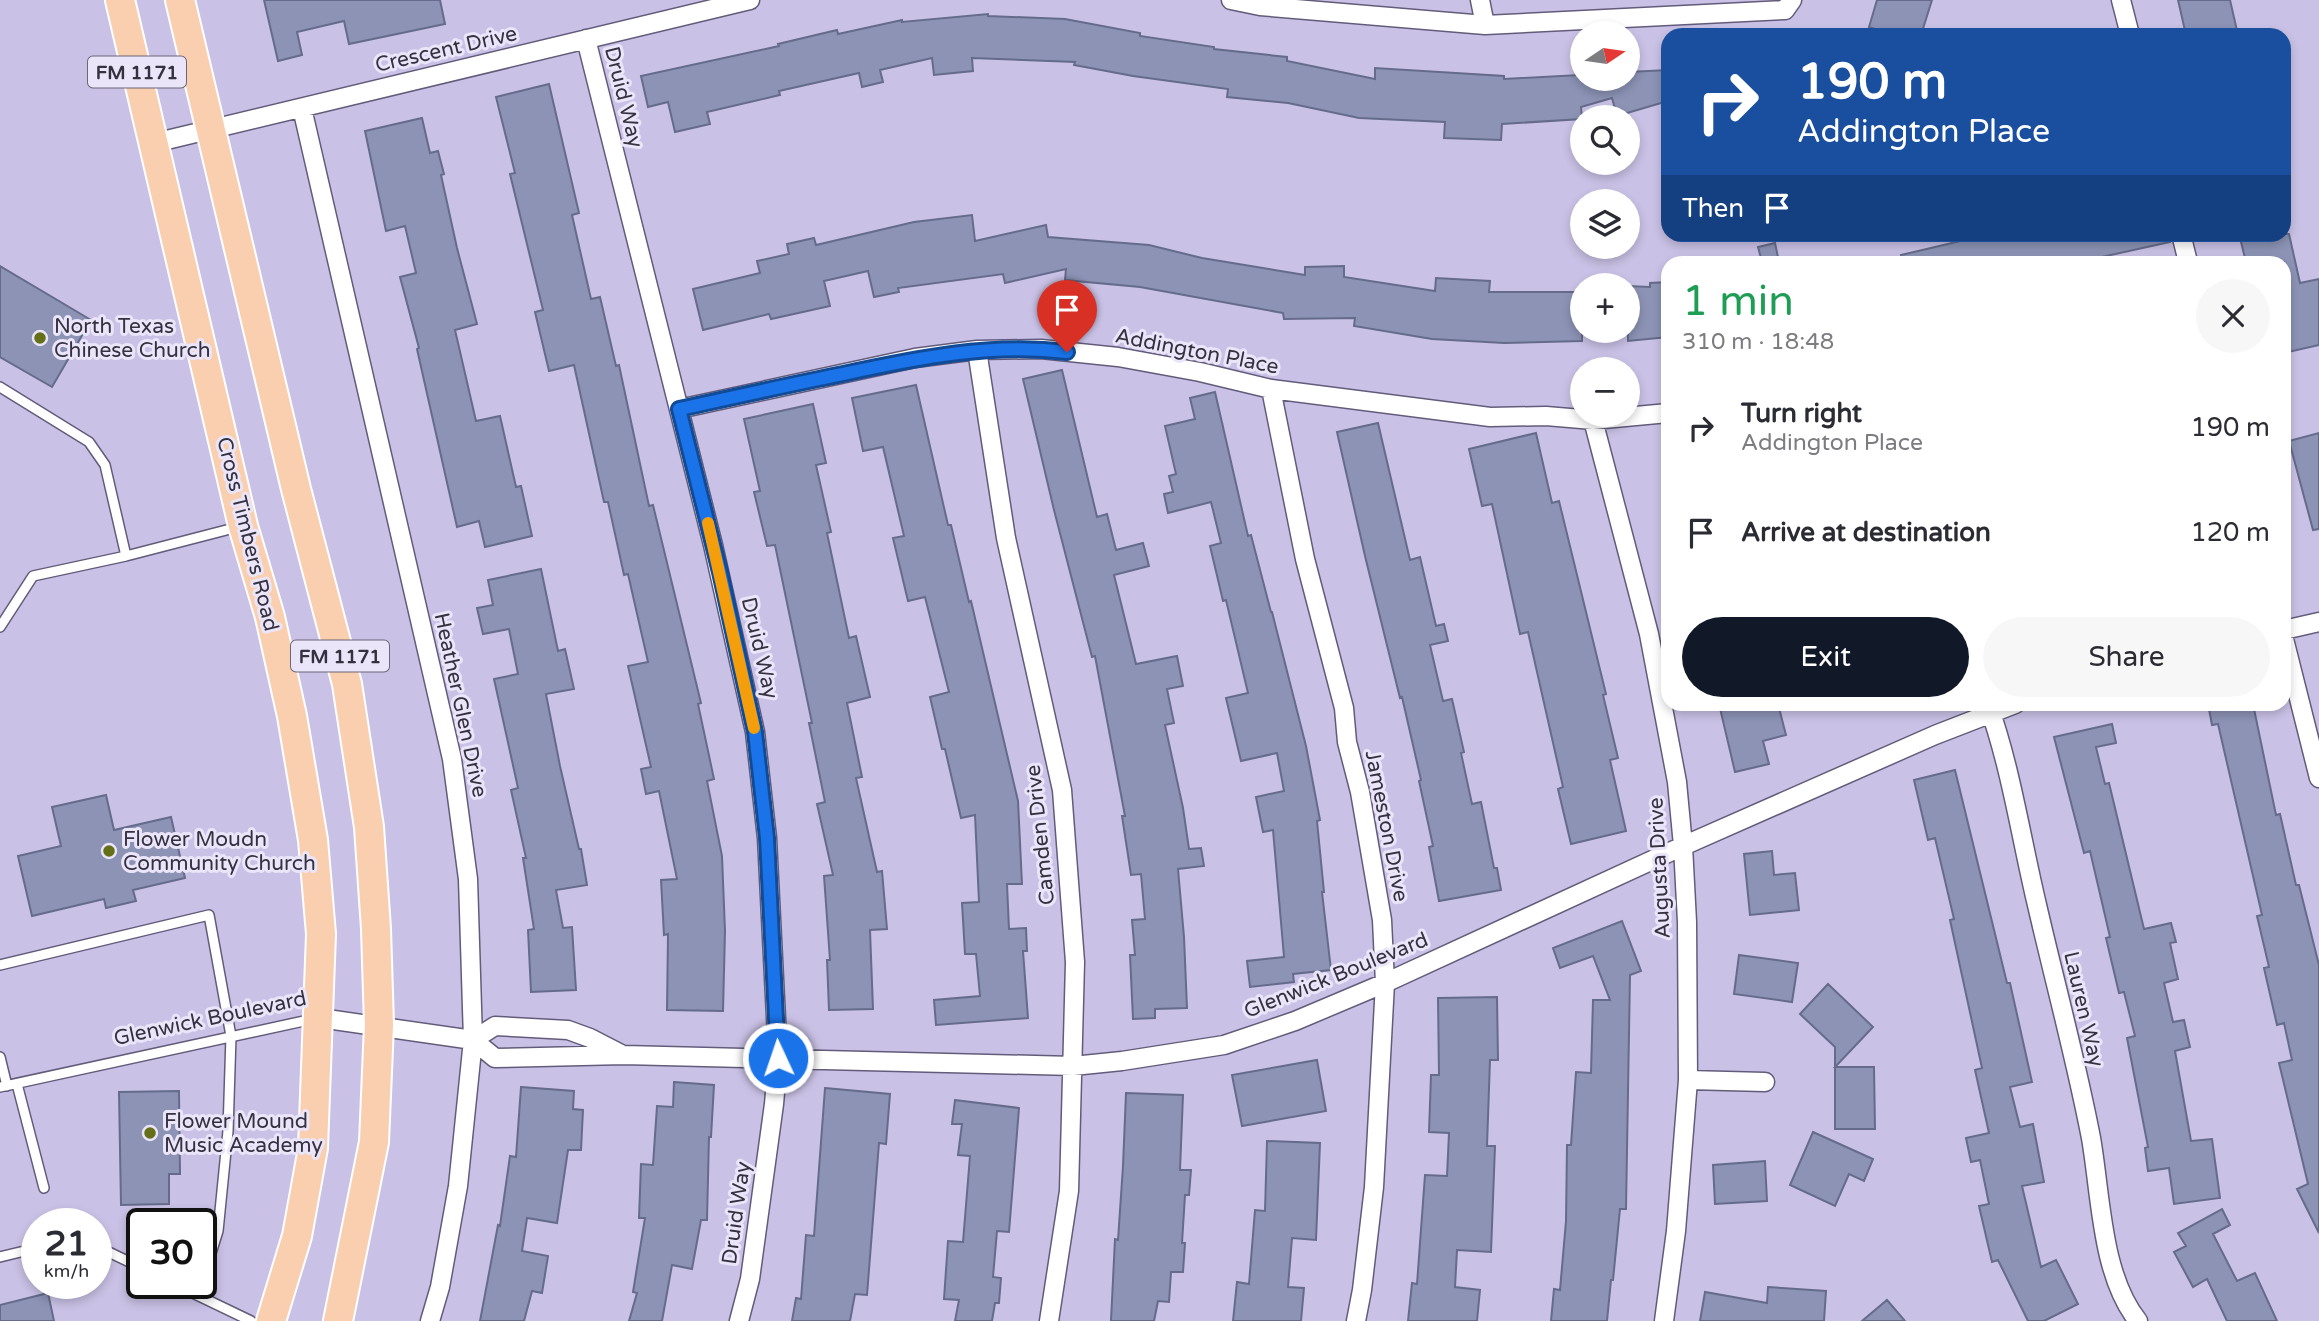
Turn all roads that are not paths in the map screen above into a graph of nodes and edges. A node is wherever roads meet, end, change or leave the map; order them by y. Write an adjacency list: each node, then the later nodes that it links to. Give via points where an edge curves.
1 (120, 0): 13 (main road, Cross Timbers Road / FM 1171)
2 (180, 0): 12 (main road, FM 1171)
3 (750, 0): 10 (street, Crescent Drive)
4 (1231, 0): 8 (street)
5 (1480, 0): 8 (street)
6 (1792, 0): 8 (street, via 1785,10)
7 (2121, 0): 9 (street)
8 (1485, 25)
9 (2128, 28)
10 (586, 39): 11 (street, Crescent Drive); 17 (street, Druid Way)
11 (302, 108): 12 (street, Crescent Drive); 39 (street, Heather Glen Drive, via 452,759 468,879)
12 (209, 130): 13 (street, Crescent Drive); 37 (main road, FM 1171, via 347,684 369,827)
13 (154, 143): 22 (main road, Cross Timbers Road / FM 1171)
14 (977, 350): 16 (street, Addington Place, via 1041,349 1118,357); 17 (street, Addington Place, via 915,358); 43 (street, Camden Drive, via 1006,538 1062,790 1075,962)
15 (0, 387): 23 (lane, via 89,442 105,465)
16 (1271, 389): 20 (street, Addington Place, via 1490,416); 35 (street, Jameston Drive, via 1305,559 1344,708 1382,920)
17 (679, 409): 42 (street, Druid Way, via 755,732 767,838)
18 (1661, 414): 19 (street, Addington Place)
19 (1640, 416)
20 (1570, 419)
21 (1595, 427): 28 (street, Augusta Drive)
22 (243, 526): 23 (lane); 36 (main road, Cross Timbers Road / FM 1171, via 270,617 313,840 321,934)
23 (125, 556): 25 (lane, via 33,576)
24 (2319, 622): 26 (street)
25 (0, 627)
26 (2291, 628)
27 (2291, 667): 32 (street)
28 (1661, 697)
29 (1664, 711): 33 (street, Augusta Drive)
30 (1982, 711): 33 (street, Glenwick Boulevard)
31 (1990, 711): 60 (street, Lauren Way, via 2072,1052 2118,1289)
32 (2319, 778)
33 (1683, 846): 35 (street, Glenwick Boulevard); 44 (street, Augusta Drive)
34 (0, 965): 38 (lane, via 209,915)
35 (1385, 983): 43 (street, Glenwick Boulevard, via 1224,1045); 58 (street, Jameston Drive, via 1374,1186)
36 (320, 1018): 37 (street, Glenwick Boulevard); 38 (lane, Glenwick Boulevard); 53 (main road, Cross Timbers Road / FM 1171, via 313,1148 297,1236)
37 (379, 1025): 39 (street, Glenwick Boulevard); 54 (main road, FM 1171, via 374,1142)
38 (231, 1036): 46 (lane, Glenwick Boulevard); 48 (lane, via 228,1130)
39 (473, 1040): 40 (street, Glenwick Boulevard, via 495,1058); 40 (street, Glenwick Boulevard, via 495,1026 568,1030); 55 (street, Heather Glen Drive, via 458,1186)
40 (624, 1055): 42 (street, Glenwick Boulevard)
41 (0, 1057): 46 (lane)
42 (778, 1058): 43 (street, Glenwick Boulevard); 56 (street, Druid Way, via 750,1279)
43 (1073, 1066): 57 (street, Camden Drive, via 1069,1191)
44 (1688, 1080): 45 (street); 59 (street, Augusta Drive)
45 (1765, 1083)
46 (8, 1086): 47 (lane)
47 (44, 1188)
48 (217, 1230)
49 (21, 1252): 50 (lane)
50 (0, 1257)
51 (206, 1299): 52 (lane)
52 (251, 1321)
53 (271, 1321)
54 (338, 1321)
55 (430, 1321)
56 (739, 1321)
57 (1049, 1321)
58 (1356, 1321)
59 (1664, 1321)
60 (2138, 1321)

